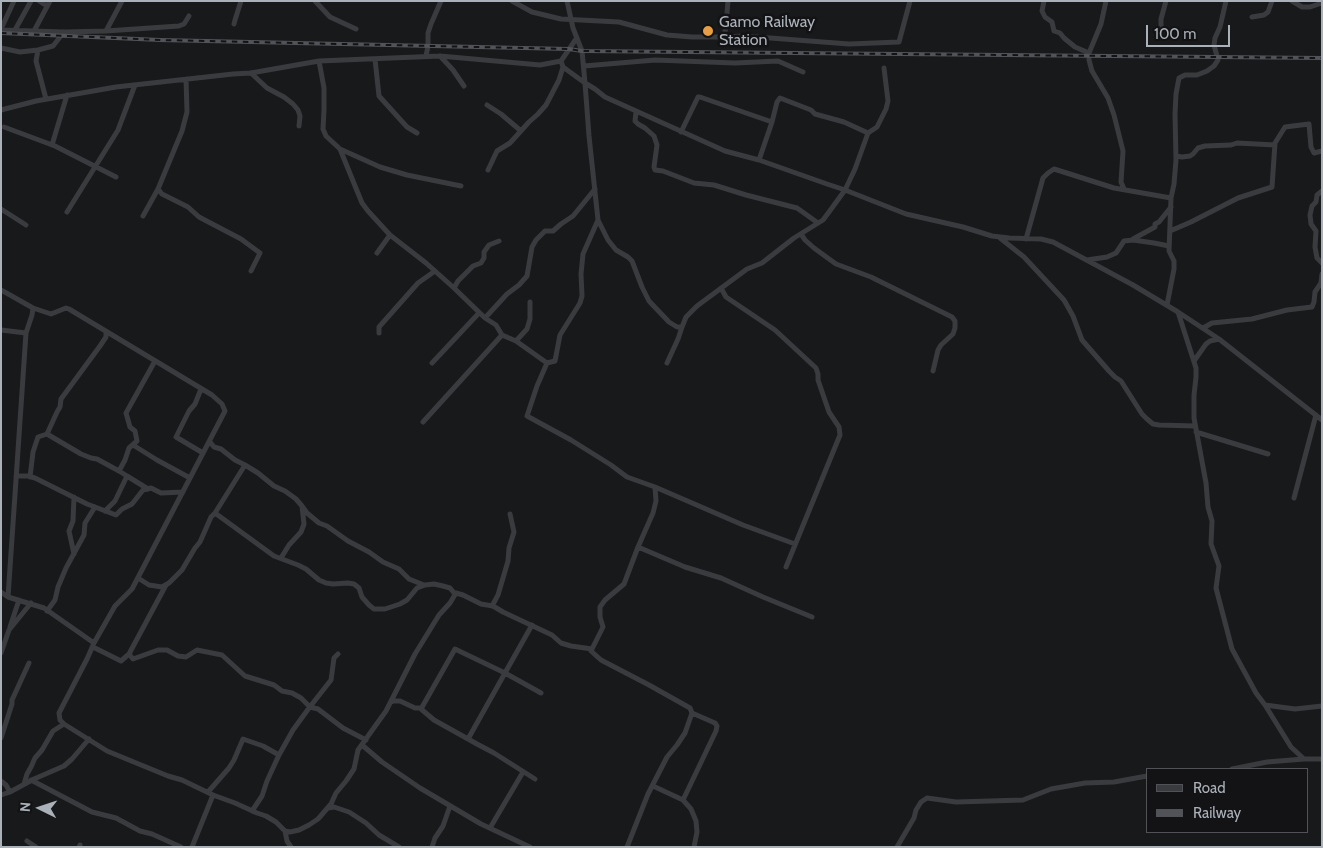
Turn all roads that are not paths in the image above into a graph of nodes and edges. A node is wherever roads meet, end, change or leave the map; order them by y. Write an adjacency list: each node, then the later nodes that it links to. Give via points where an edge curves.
1 (14, 1): 26 (street)
2 (31, 1): 27 (street)
3 (40, 1): 19 (street)
4 (122, 1): 29 (street)
5 (242, 1): 23 (street)
6 (316, 1): 25 (street, via 330,17)
7 (441, 1): 36 (street, via 430,24)
8 (512, 1): 22 (street, via 532,12)
9 (567, 1): 22 (street)
10 (728, 1): 31 (street)
11 (910, 1): 31 (street, via 899,42 849,44)
12 (1044, 1): 35 (street, via 1042,11 1052,22 1054,31)
13 (1106, 1): 35 (street)
14 (1166, 1): 24 (street)
15 (1226, 1): 65 (street, via 1214,45 1218,60 1207,72 1179,78 1175,114)
16 (1272, 1): 21 (street, via 1264,16)
17 (1292, 1): 18 (street, via 1302,7)
18 (1322, 3)
19 (49, 4): 28 (street)
20 (189, 16): 29 (street, via 179,26)
21 (1252, 17)
22 (570, 19): 31 (street, via 619,22 667,35); 32 (street)
23 (234, 24)
24 (1161, 26)
25 (356, 28)
26 (1, 29): 27 (street)
27 (15, 30): 28 (street)
28 (34, 31): 30 (street)
29 (106, 31): 30 (street)
30 (64, 32): 34 (street, via 53,46)
31 (724, 37)
32 (576, 39): 40 (street); 41 (street)
33 (1, 48): 34 (street, via 20,52)
34 (38, 50): 50 (street, via 36,61)
35 (1089, 53): 73 (street, via 1092,71 1114,115 1123,151 1121,182)
36 (426, 56): 37 (street); 38 (street)
37 (440, 56): 40 (street); 48 (street)
38 (375, 59): 39 (street); 59 (street, via 379,96 407,127)
39 (318, 61): 44 (street); 63 (street, via 324,88 323,129)
40 (562, 64): 46 (street); 57 (street, via 559,80 546,105)
41 (584, 66): 43 (street, via 655,60 778,62); 46 (street)
42 (884, 68): 60 (street, via 888,101 877,127)
43 (803, 72)
44 (251, 73): 45 (street); 55 (street, via 267,88 293,104 300,116)
45 (186, 79): 47 (street); 71 (street, via 187,112)
46 (585, 83): 53 (street); 72 (street)
47 (135, 85): 49 (street); 67 (street, via 118,130)
48 (464, 86)
49 (67, 95): 50 (street); 61 (street)
50 (46, 99): 52 (street)
51 (487, 105): 57 (street)
52 (1, 110)
53 (636, 112): 58 (street); 82 (street, via 635,121 654,136 657,145 655,170 797,208)
54 (772, 122): 58 (street, via 698,97); 60 (street, via 780,98); 66 (street)
55 (299, 126)
56 (4, 127): 61 (street)
57 (521, 131): 68 (street, via 497,151)
58 (681, 132): 66 (street, via 725,151)
59 (417, 133)
60 (868, 133): 74 (street)
61 (52, 144): 67 (street)
62 (1275, 145): 64 (street, via 1285,127 1309,124 1311,147 1314,153); 65 (street, via 1218,145 1198,148 1190,156); 84 (street, via 1272,187 1238,198)
63 (340, 149): 70 (street, via 380,167); 86 (street, via 362,203)
64 (1322, 151)
65 (1176, 156): 76 (street)
66 (759, 160): 74 (street)
67 (96, 166): 69 (street); 79 (street)
68 (488, 170)
69 (116, 177)
70 (461, 186)
71 (158, 189): 80 (street); 95 (street, via 260,253)
72 (595, 189): 81 (street); 106 (street, via 573,216 554,231 545,231 536,240 527,276)
73 (1124, 189): 76 (street); 88 (street, via 1054,169 1043,178)
74 (845, 190): 82 (street); 87 (street, via 906,214)
75 (1322, 191): 94 (street, via 1317,195 1310,215 1316,231 1317,258)
76 (1171, 198): 77 (street)
77 (1171, 207): 84 (street); 89 (street, via 1155,227)
78 (1, 209): 83 (street)
79 (67, 212)
80 (143, 216)
81 (598, 220): 107 (street, via 616,250 632,261 649,301 669,322); 119 (street, via 583,254 580,303 560,335 554,360)
82 (818, 223): 85 (street)
83 (26, 225)
84 (1170, 231): 91 (street)
85 (801, 234): 99 (street); 121 (street, via 836,264 871,277 952,317 955,321 953,334 938,350)
86 (390, 235): 92 (street); 96 (street)
87 (999, 237): 88 (street); 126 (street, via 1024,257 1064,300 1082,340 1121,381 1147,419 1153,424)
88 (1026, 239): 93 (street, via 1053,242)
89 (1133, 240): 91 (street); 93 (street, via 1124,241 1116,253)
90 (500, 241): 98 (street, via 489,245 484,258)
91 (1169, 246): 102 (street, via 1174,269)
92 (376, 253)
93 (1086, 260): 102 (street)
94 (1322, 264)
95 (251, 271)
96 (435, 271): 98 (street); 112 (street, via 418,283 379,327)
97 (1322, 274): 108 (street, via 1312,307 1212,323)
98 (454, 288): 105 (street)
99 (721, 288): 107 (street, via 686,316); 148 (street, via 726,297 775,330 816,368 829,412 839,427 840,435)
100 (1, 290): 103 (street)
101 (530, 302): 115 (street, via 527,329)
102 (1167, 305): 104 (street)
103 (34, 308): 110 (street, via 51,314 66,308); 111 (street)
104 (1178, 312): 108 (street); 117 (street)
105 (479, 313): 106 (street); 118 (street)
106 (485, 318): 113 (street, via 496,324)
107 (682, 327): 120 (street)
108 (1203, 328): 114 (street)
109 (1, 330): 111 (street)
110 (106, 331): 116 (street); 127 (street, via 106,337 61,399)
111 (26, 332): 134 (street)
112 (379, 333)
113 (502, 335): 115 (street); 125 (street)
114 (1219, 339): 117 (street, via 1206,344); 123 (street)
115 (516, 341): 119 (street)
116 (155, 361): 122 (street); 129 (street, via 126,413 130,427 135,431 137,441)
117 (1194, 361): 126 (street)
118 (432, 362)
119 (547, 363): 138 (street, via 527,416 611,464 627,477)
120 (667, 363)
121 (933, 371)
122 (202, 389): 128 (street, via 222,404 225,411); 130 (street, via 176,437)
123 (1316, 415): 124 (street); 142 (street)
124 (1322, 420)
125 (423, 422)
126 (1195, 429): 131 (street); 175 (street, via 1212,521 1211,544 1219,566 1218,598 1232,649)
127 (47, 434): 133 (street); 136 (street, via 38,437 32,452)
128 (210, 442): 130 (street); 132 (street)
129 (133, 445): 133 (street); 137 (street)
130 (204, 453): 137 (street)
131 (1268, 454)
132 (245, 465): 143 (street); 146 (street)
133 (119, 471): 135 (street)
134 (16, 476): 136 (street); 158 (street)
135 (127, 476): 139 (street); 145 (street)
136 (30, 477): 141 (street)
137 (190, 478): 140 (street)
138 (656, 487): 148 (street); 149 (street, via 653,513)
139 (148, 489): 140 (street, via 161,493); 145 (street, via 116,515)
140 (183, 492): 153 (street)
141 (74, 498): 144 (street); 150 (street, via 69,531)
142 (1294, 498)
143 (302, 506): 151 (street, via 304,524 301,532); 155 (street, via 319,523 399,569 409,579)
144 (95, 507): 145 (street); 150 (street, via 85,523 84,535)
145 (105, 511)
146 (215, 513): 151 (street); 154 (street, via 182,570)
147 (510, 514): 161 (street, via 514,532 498,595)
148 (795, 544): 152 (street)
149 (638, 547): 163 (street); 167 (street, via 624,584 600,607 603,627)
150 (74, 554): 162 (street, via 55,600)
151 (281, 558): 155 (street, via 306,569 326,583 354,584 374,609 400,604)
152 (786, 567)
153 (138, 578): 154 (street, via 149,585); 166 (street, via 115,606)
154 (166, 585): 169 (street)
155 (425, 585): 157 (street, via 450,588)
156 (1, 592): 158 (street)
157 (456, 594): 161 (street); 174 (street, via 415,654)
158 (8, 597): 159 (street)
159 (19, 600): 160 (street); 165 (street)
160 (31, 604): 162 (street); 165 (street)
161 (492, 606): 164 (street)
162 (47, 611): 166 (street)
163 (812, 617)
164 (532, 625): 167 (street, via 562,643); 172 (street)
165 (9, 630): 168 (street)
166 (93, 645): 169 (street, via 121,662); 180 (street, via 60,713)
167 (592, 649): 179 (street, via 601,660 690,708)
168 (1, 653)
169 (129, 654): 177 (street, via 133,660 158,650 186,657 197,650 210,652 222,656 245,676 292,693)
170 (338, 654): 177 (street, via 334,658 332,680)
171 (29, 663): 181 (street, via 12,700)
172 (505, 673): 173 (street); 178 (street, via 455,649); 183 (street)
173 (541, 693)
174 (390, 702): 178 (street, via 400,701); 184 (street)
175 (1265, 705): 176 (street, via 1295,709); 186 (street, via 1291,747)
176 (1322, 706)
177 (310, 707): 184 (street); 185 (street)
178 (422, 708): 183 (street, via 434,720)
179 (692, 713): 195 (street, via 685,733 667,757); 199 (street, via 718,726)
180 (64, 724): 182 (street); 194 (street, via 53,731 35,758)
181 (1, 738)
182 (89, 739): 192 (street, via 64,766); 197 (street, via 107,750)
183 (468, 739): 189 (street)
184 (364, 742): 200 (street, via 382,762); 201 (street, via 358,750 354,769)
185 (279, 755): 197 (street, via 243,739 234,760); 202 (street)
186 (1304, 759): 187 (street); 188 (street)
187 (1322, 759)
188 (1237, 768)
189 (523, 772): 191 (street); 203 (street)
190 (1146, 776): 215 (street, via 1051,789 1023,800 956,802 927,798 916,810)
191 (535, 779)
192 (31, 780): 194 (street); 207 (street, via 92,812 116,818)
193 (1, 781): 196 (street)
194 (24, 784): 196 (street)
195 (653, 786): 199 (street); 213 (street)
196 (10, 792): 198 (street)
197 (211, 794): 202 (street); 208 (street)
198 (1, 795)
199 (682, 800): 214 (street, via 696,821)
200 (450, 806): 203 (street); 211 (street)
201 (327, 808): 204 (street, via 309,825); 210 (street, via 349,812)
202 (252, 811): 204 (street, via 276,822)
203 (490, 828): 212 (street)
204 (285, 831): 209 (street)
205 (27, 842): 206 (street)
206 (36, 847)
207 (181, 847)
208 (192, 847)
209 (292, 847)
210 (398, 847)
211 (432, 847)
212 (530, 847)
213 (627, 847)
214 (694, 847)
215 (897, 847)

